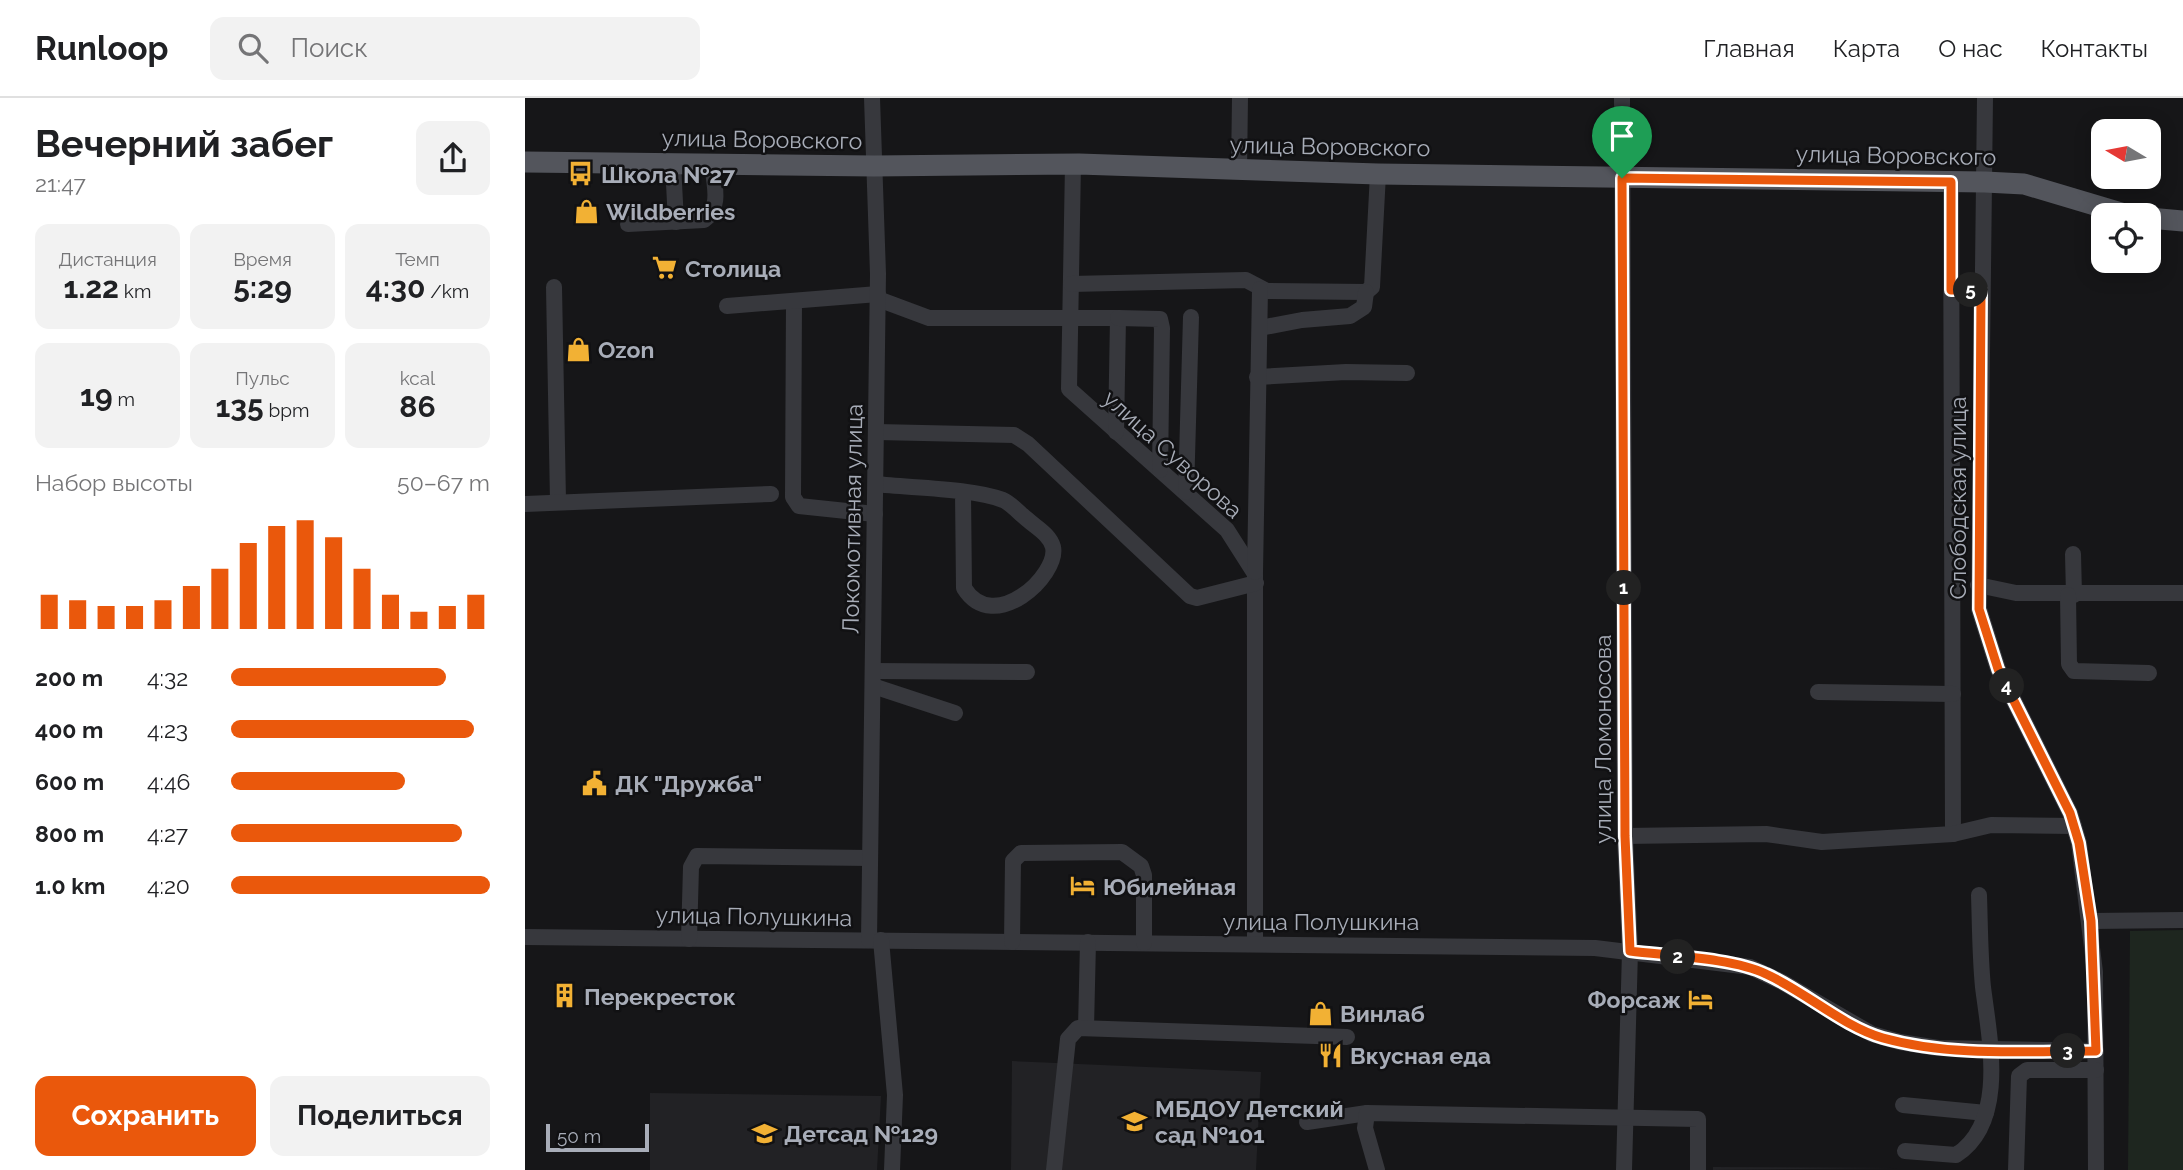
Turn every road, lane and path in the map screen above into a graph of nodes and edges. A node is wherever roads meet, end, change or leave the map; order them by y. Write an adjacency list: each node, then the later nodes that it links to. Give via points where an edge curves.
1 (872, 98): 9 (street, Локомотивная улица)
2 (1240, 98): 10 (street)
3 (1622, 98): 12 (street, улица Ломоносова)
4 (1985, 98): 14 (street, Слободская улица)
5 (525, 162): 6 (main road, улица Воровского)
6 (673, 164): 7 (main road, улица Воровского); 18 (street)
7 (712, 164): 9 (main road, улица Воровского); 18 (street, via 713,213 704,220)
8 (1073, 164): 9 (main road, улица Воровского); 10 (main road, улица Воровского); 20 (street, улица Суворова)
9 (874, 166): 26 (street, Локомотивная улица)
10 (1240, 171): 11 (main road, улица Воровского)
11 (1378, 174): 12 (main road, улица Воровского); 25 (street, via 1372,287)
12 (1622, 178): 13 (main road, улица Воровского); 59 (street, улица Ломоносова)
13 (1951, 182): 14 (main road, улица Воровского); 23 (street)
14 (1985, 182): 15 (main road, улица Воровского, via 2024,184); 24 (street, Слободская улица)
15 (2091, 204)
16 (2161, 219): 17 (main road)
17 (2183, 221)
18 (676, 222): 19 (street)
19 (628, 225)
20 (1071, 284): 22 (street, via 1246,280); 29 (street, улица Суворова)
21 (554, 287): 42 (street)
22 (1259, 289): 25 (street); 32 (street)
23 (1951, 290): 24 (street); 50 (street)
24 (1981, 290): 47 (street, Слободская улица)
25 (1366, 292): 32 (street, via 1364,307 1350,316)
26 (878, 297): 27 (street); 29 (street, via 929,318); 35 (street, Локомотивная улица)
27 (794, 301): 28 (street); 44 (street, via 793,497 799,506)
28 (727, 306)
29 (1070, 317): 31 (street); 36 (street, улица Суворова, via 1069,389)
30 (1191, 317): 39 (street)
31 (1118, 318): 36 (street); 37 (street, via 1160,319)
32 (1260, 328): 34 (street)
33 (1406, 373): 34 (street)
34 (1258, 377): 46 (street)
35 (877, 432): 38 (street, Локомотивная улица); 46 (street, via 1014,435 1190,596)
36 (1116, 432): 37 (street, улица Суворова)
37 (1160, 470): 39 (street, улица Суворова)
38 (876, 484): 40 (street); 44 (street, Локомотивная улица)
39 (1186, 492): 46 (street, улица Суворова, via 1227,530)
40 (963, 493): 40 (street, via 1005,501 1048,537 1053,549 1038,580 1009,606 995,608 971,599 964,588)
41 (771, 495): 42 (street)
42 (558, 501): 43 (street)
43 (525, 504)
44 (875, 514): 53 (street, Локомотивная улица)
45 (2073, 554): 49 (street)
46 (1256, 579): 70 (street)
47 (1979, 592): 49 (street); 50 (street); 57 (street, Слободская улица, via 1981,619 1998,669)
48 (2183, 593): 49 (street)
49 (2071, 595): 52 (street, via 2069,664 2074,671)
50 (1953, 598): 55 (street)
51 (1027, 672): 53 (street)
52 (2149, 673)
53 (873, 678): 56 (street); 60 (street, Локомотивная улица)
54 (1818, 692): 55 (street)
55 (1953, 694): 58 (street)
56 (955, 713)
57 (2074, 826): 58 (street, via 1990,825); 63 (street, Слободская улица)
58 (1953, 834): 59 (street, via 1822,842 1766,834)
59 (1625, 836): 71 (street, улица Ломоносова)
60 (870, 858): 65 (street, via 697,856 691,867); 66 (street, Локомотивная улица)
61 (1979, 895): 74 (street)
62 (2183, 920): 63 (street)
63 (2091, 921): 75 (street, Слободская улица)
64 (525, 937): 65 (street, улица Полушкина)
65 (689, 939): 66 (street, улица Полушкина)
66 (875, 940): 67 (street, улица Полушкина); 83 (street, Локомотивная улица, via 895,1095)
67 (1012, 942): 68 (street, улица Полушкина); 69 (street, via 1013,861 1021,853 1122,852 1141,866 1145,875)
68 (1088, 942): 69 (street, улица Полушкина); 72 (street)
69 (1144, 943): 70 (street, улица Полушкина)
70 (1255, 944): 71 (street, улица Полушкина, via 1506,945)
71 (1630, 951): 74 (street, улица Полушкина, via 1750,967 1884,1038); 80 (street, улица Ломоносова)
72 (1086, 1028): 73 (street); 84 (street, via 1071,1032 1068,1039)
73 (1347, 1037)
74 (1992, 1051): 75 (street, улица Полушкина); 79 (street)
75 (2096, 1051): 76 (street, Слободская улица)
76 (2096, 1070): 88 (street, via 2027,1070 2019,1076); 89 (street, Слободская улица)
77 (1903, 1105): 79 (street)
78 (1367, 1113): 80 (street); 81 (street); 85 (street, via 1365,1128)
79 (1986, 1113): 82 (street, via 1957,1154)
80 (1625, 1117): 86 (street, улица Ломоносова); 87 (street, via 1699,1119)
81 (1307, 1122)
82 (1905, 1151)
83 (892, 1170)
84 (1054, 1170)
85 (1377, 1170)
86 (1624, 1170)
87 (1697, 1170)
88 (2016, 1170)
89 (2096, 1170)

